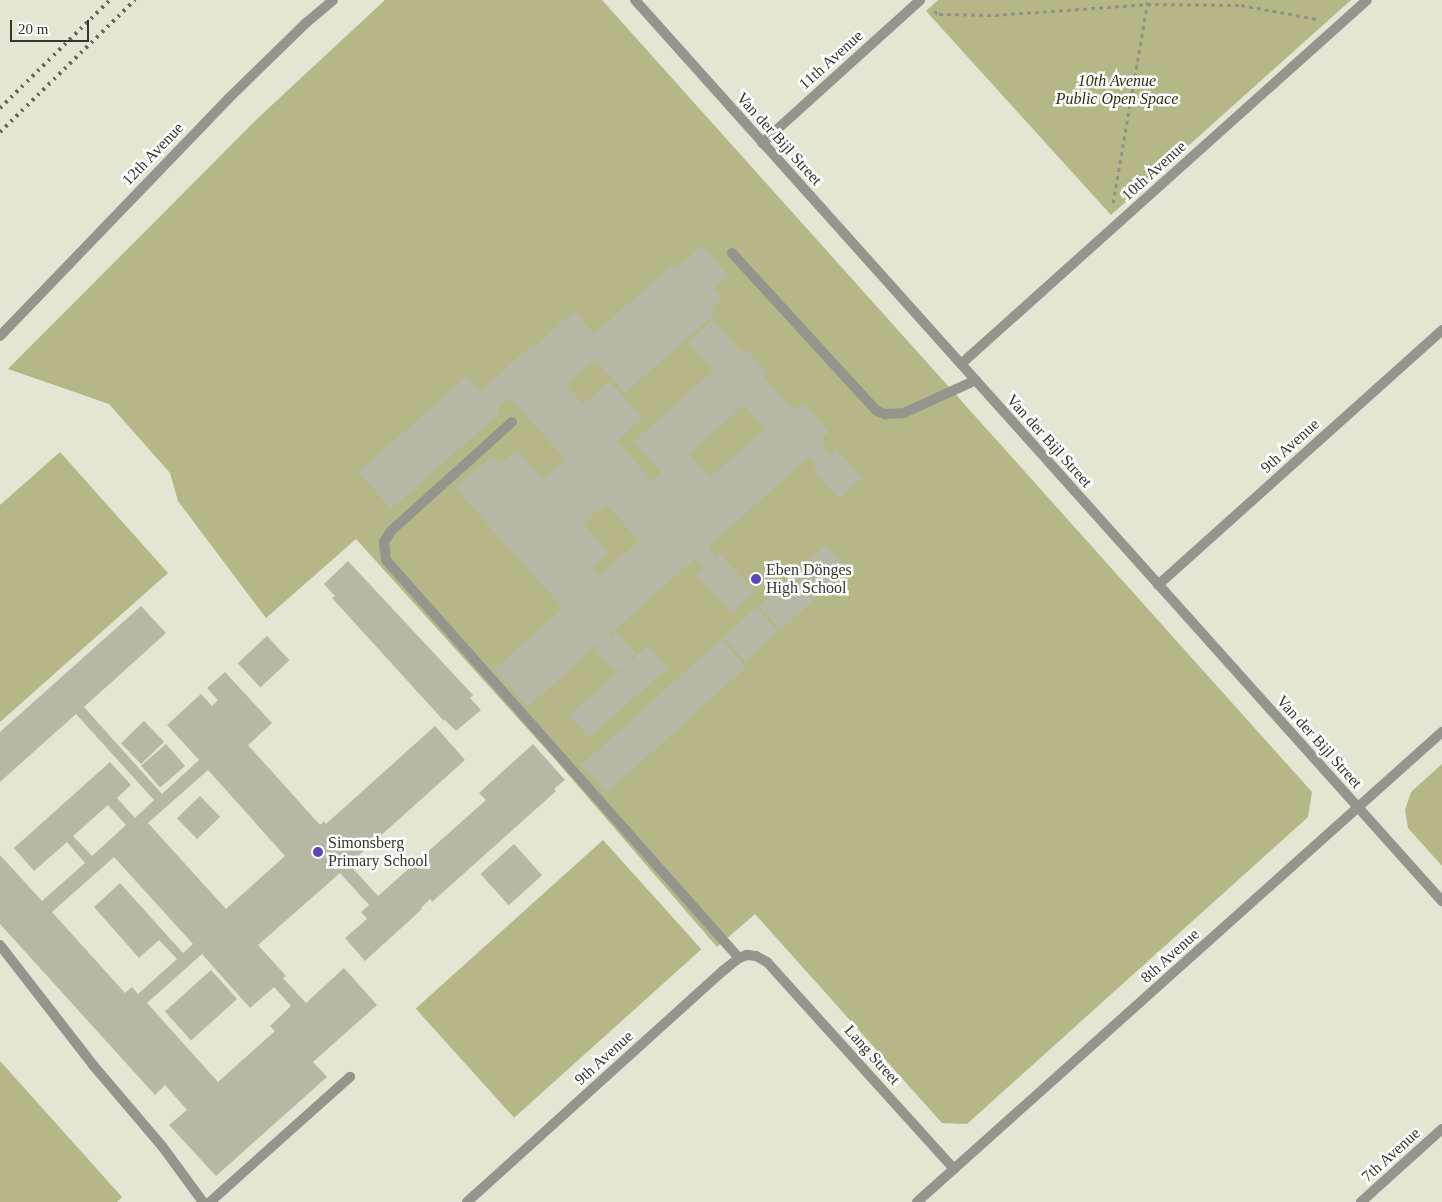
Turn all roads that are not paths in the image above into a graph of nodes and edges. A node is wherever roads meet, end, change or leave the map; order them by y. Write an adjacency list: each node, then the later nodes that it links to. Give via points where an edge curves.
1 (333, 0): 8 (street, 12th Avenue, via 222,105)
2 (634, 0): 5 (street, Van der Bijl Street)
3 (1367, 0): 9 (street, 10th Avenue)
4 (919, 1): 5 (street, 11th Avenue)
5 (762, 143): 9 (street, Van der Bijl Street)
6 (732, 253): 10 (street, via 877,411 904,413)
7 (1442, 330): 12 (street, 9th Avenue)
8 (0, 336)
9 (961, 364): 10 (street, Van der Bijl Street)
10 (976, 380): 12 (street, Van der Bijl Street)
11 (512, 422): 17 (street, via 391,531 384,542 386,560)
12 (1158, 585): 14 (street, Van der Bijl Street)
13 (1442, 732): 14 (street, 8th Avenue)
14 (1358, 808): 15 (street, Van der Bijl Street); 20 (street, 8th Avenue)
15 (1442, 901)
16 (0, 945): 21 (street, via 93,1065 162,1146)
17 (739, 958): 20 (street, Lang Street, via 756,956 767,962); 23 (street, 9th Avenue)
18 (350, 1077): 22 (street)
19 (1442, 1129): 25 (street, 7th Avenue)
20 (954, 1169): 24 (street, 8th Avenue)
21 (203, 1202)
22 (210, 1202)
23 (467, 1202)
24 (917, 1202)
25 (1361, 1202)

